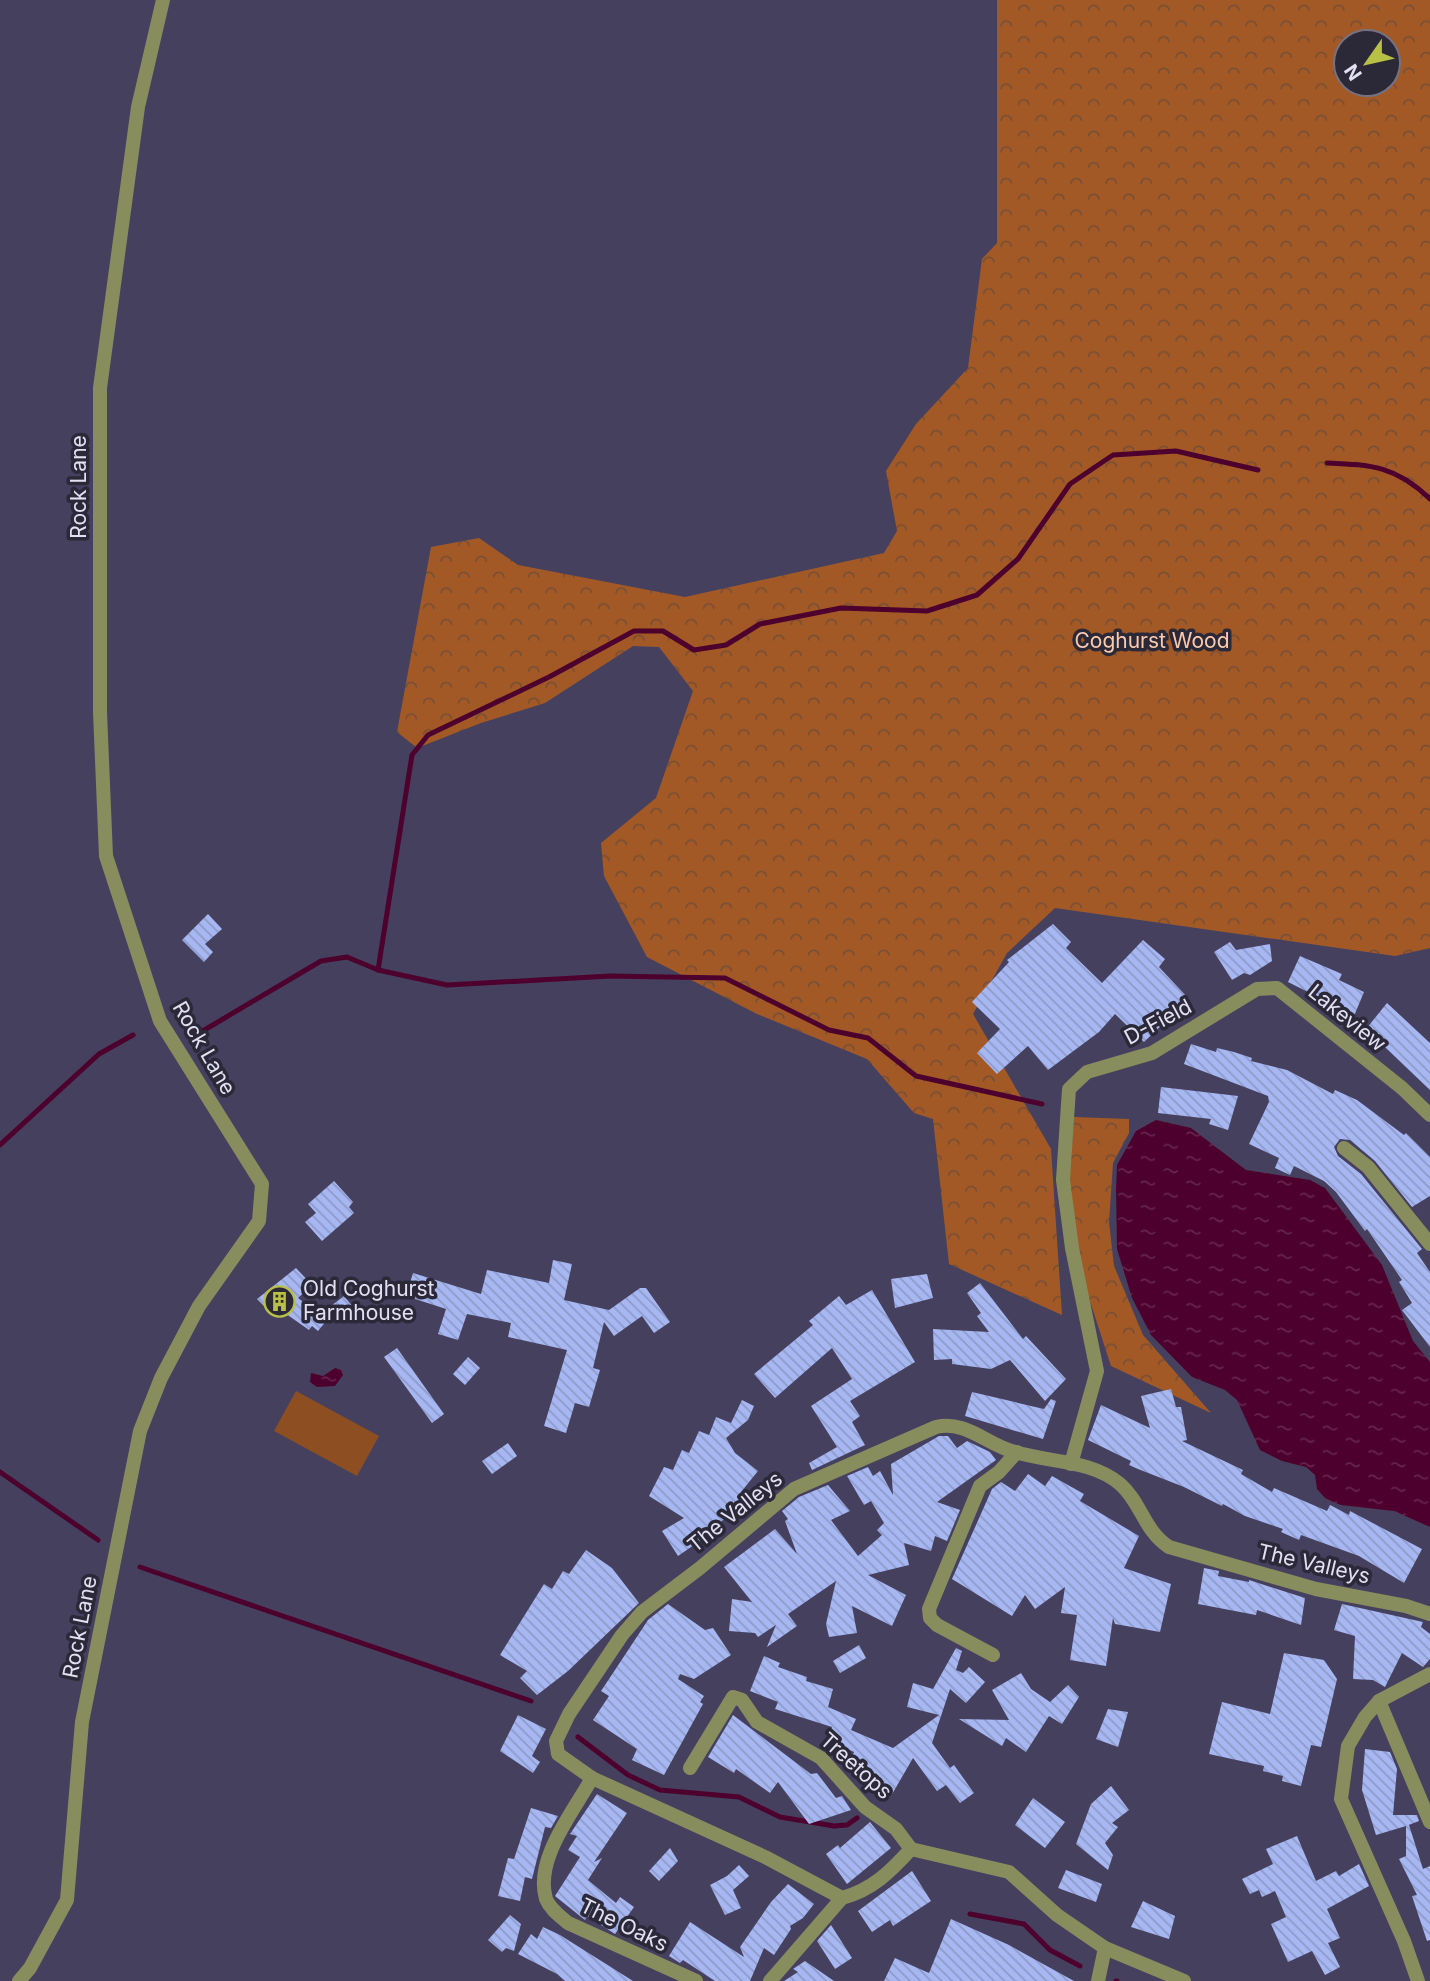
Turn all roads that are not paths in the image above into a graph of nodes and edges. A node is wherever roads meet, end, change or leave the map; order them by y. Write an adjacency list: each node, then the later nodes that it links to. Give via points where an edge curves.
1 (163, 0): 18 (street, Rock Lane, via 138,107 100,388 100,712 106,856 160,1021 262,1184 259,1221 199,1307 161,1378 140,1431 82,1723 66,1900)
2 (1228, 1005): 3 (street, Lakeview, via 1257,989 1277,988); 7 (street, D-Field, via 1152,1053 1087,1072 1069,1089 1063,1180 1097,1371)
3 (1430, 1115)
4 (1344, 1148): 5 (street, via 1367,1167)
5 (1430, 1244)
6 (1017, 1452): 7 (street, The Valleys); 9 (street, via 980,1486 930,1606 930,1618 937,1625); 13 (street, The Valleys, via 951,1424 794,1489 642,1612 622,1635 556,1741 558,1754)
7 (1070, 1464): 8 (street, The Valleys, via 1119,1483 1154,1538 1169,1547 1316,1589)
8 (1430, 1614)
9 (993, 1655)
10 (1430, 1675): 11 (street)
11 (1379, 1701): 14 (street); 23 (street, via 1348,1746 1341,1799)
12 (690, 1768): 15 (street, Treetops, via 733,1697 742,1700 757,1722 821,1758 864,1807 896,1829)
13 (592, 1778): 16 (street, The Valleys, via 765,1857); 19 (street, The Oaks, via 548,1857 547,1900 568,1923)
14 (1430, 1822)
15 (911, 1849): 16 (street, via 886,1877 862,1893); 17 (street, via 1009,1872 1056,1915)
16 (842, 1899): 20 (street)
17 (1105, 1948): 21 (street); 22 (street)
18 (19, 1981)
19 (696, 1981)
20 (770, 1981)
21 (1098, 1981)
22 (1184, 1981)
23 (1418, 1981)

